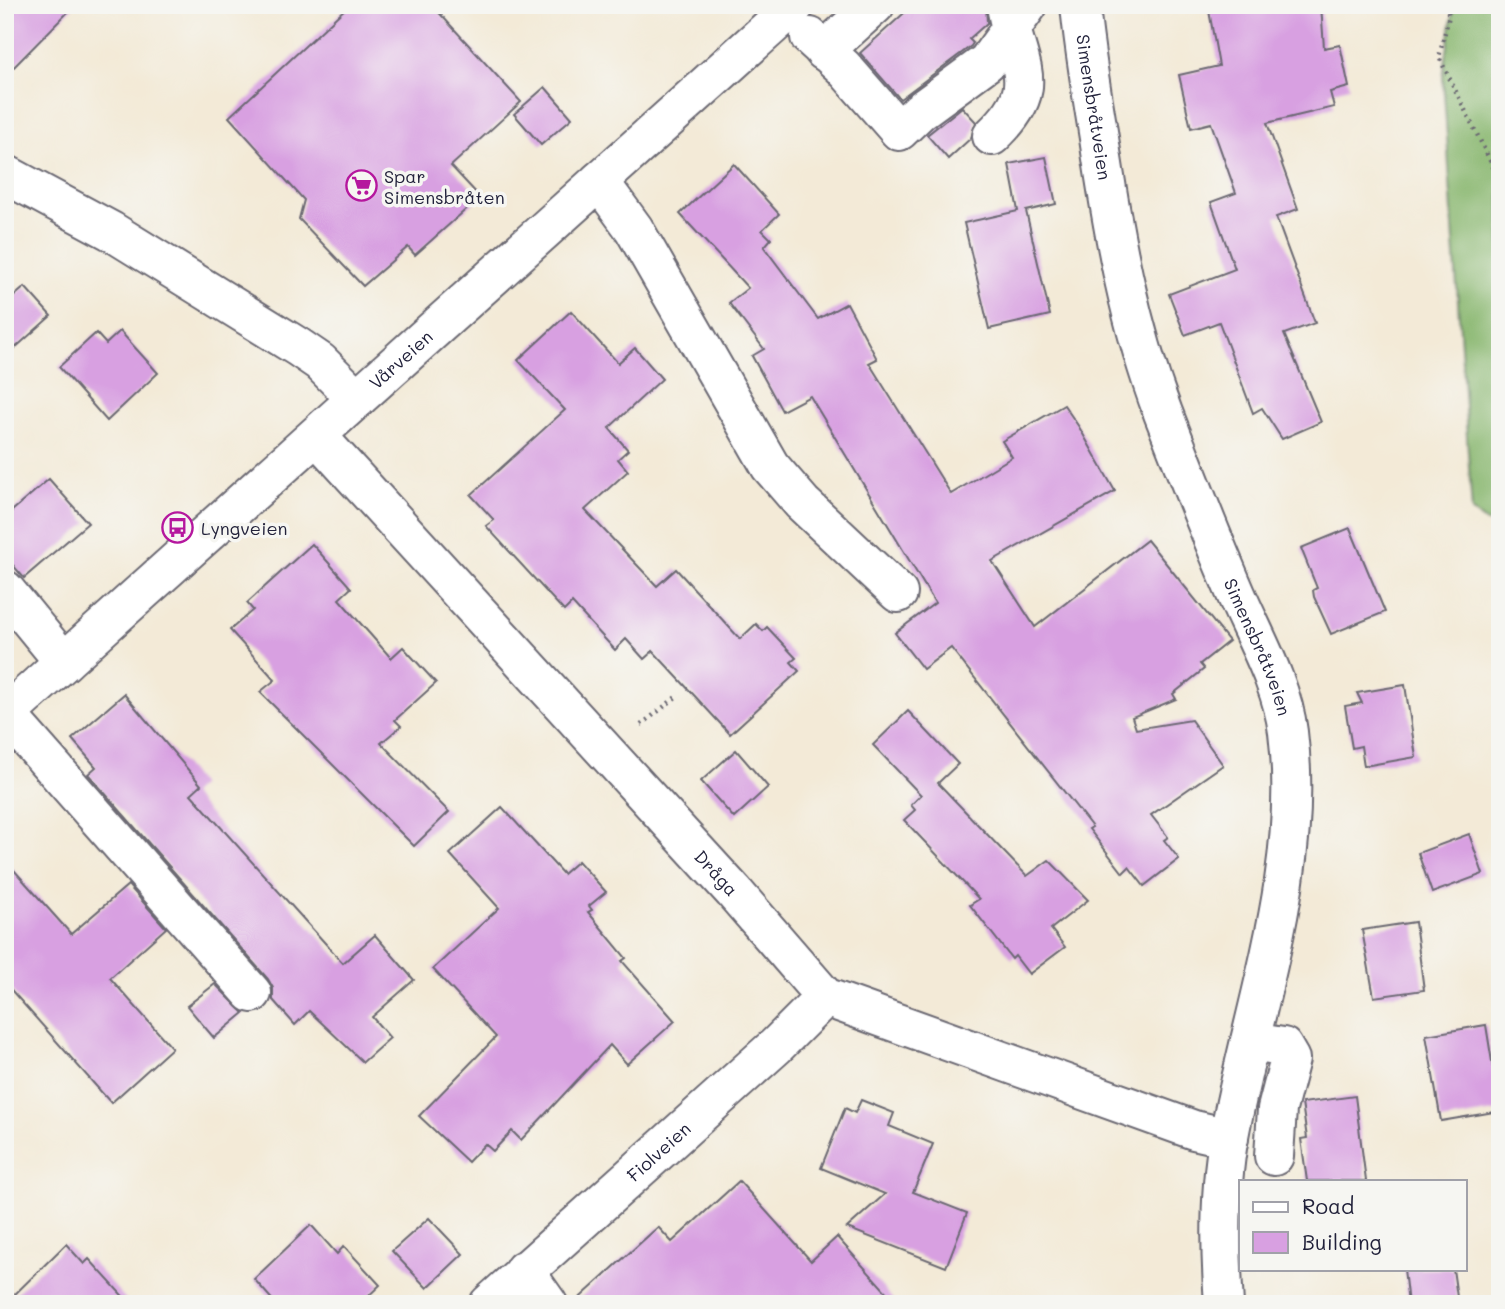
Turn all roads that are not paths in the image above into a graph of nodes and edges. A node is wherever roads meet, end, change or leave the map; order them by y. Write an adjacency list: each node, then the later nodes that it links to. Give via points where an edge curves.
1 (875, 5): 4 (street, Vårveien)
2 (1080, 5): 16 (street, Simensbråtveien, via 1116,253 1129,307 1161,407 1275,683 1287,727 1292,768 1290,847)
3 (1015, 14): 4 (street, via 986,62 899,131); 5 (street, via 1022,94 1012,117)
4 (810, 31): 7 (street, Vårveien)
5 (992, 136)
6 (5, 174): 8 (street, via 111,231 298,347)
7 (599, 181): 8 (street, Vårveien); 11 (street, via 634,229 770,466 802,503)
8 (358, 400): 9 (street, Vårveien)
9 (317, 436): 12 (street, Vårveien); 15 (street, Dråga)
10 (5, 590): 12 (street)
11 (898, 593)
12 (64, 662): 13 (street, Vårveien)
13 (5, 714): 14 (street)
14 (252, 993)
15 (825, 997): 17 (street, Dråga, via 1194,1130); 19 (street, Fiolveien)
16 (1250, 1042): 17 (street, Simensbråtveien); 18 (street, via 1283,1046 1290,1059 1277,1109)
17 (1229, 1138): 22 (street, Simensbråtveien, via 1224,1176)
18 (1274, 1156)
19 (524, 1270): 20 (street, Fiolveien); 21 (street)
20 (489, 1304)
21 (548, 1304)
22 (1224, 1304)

